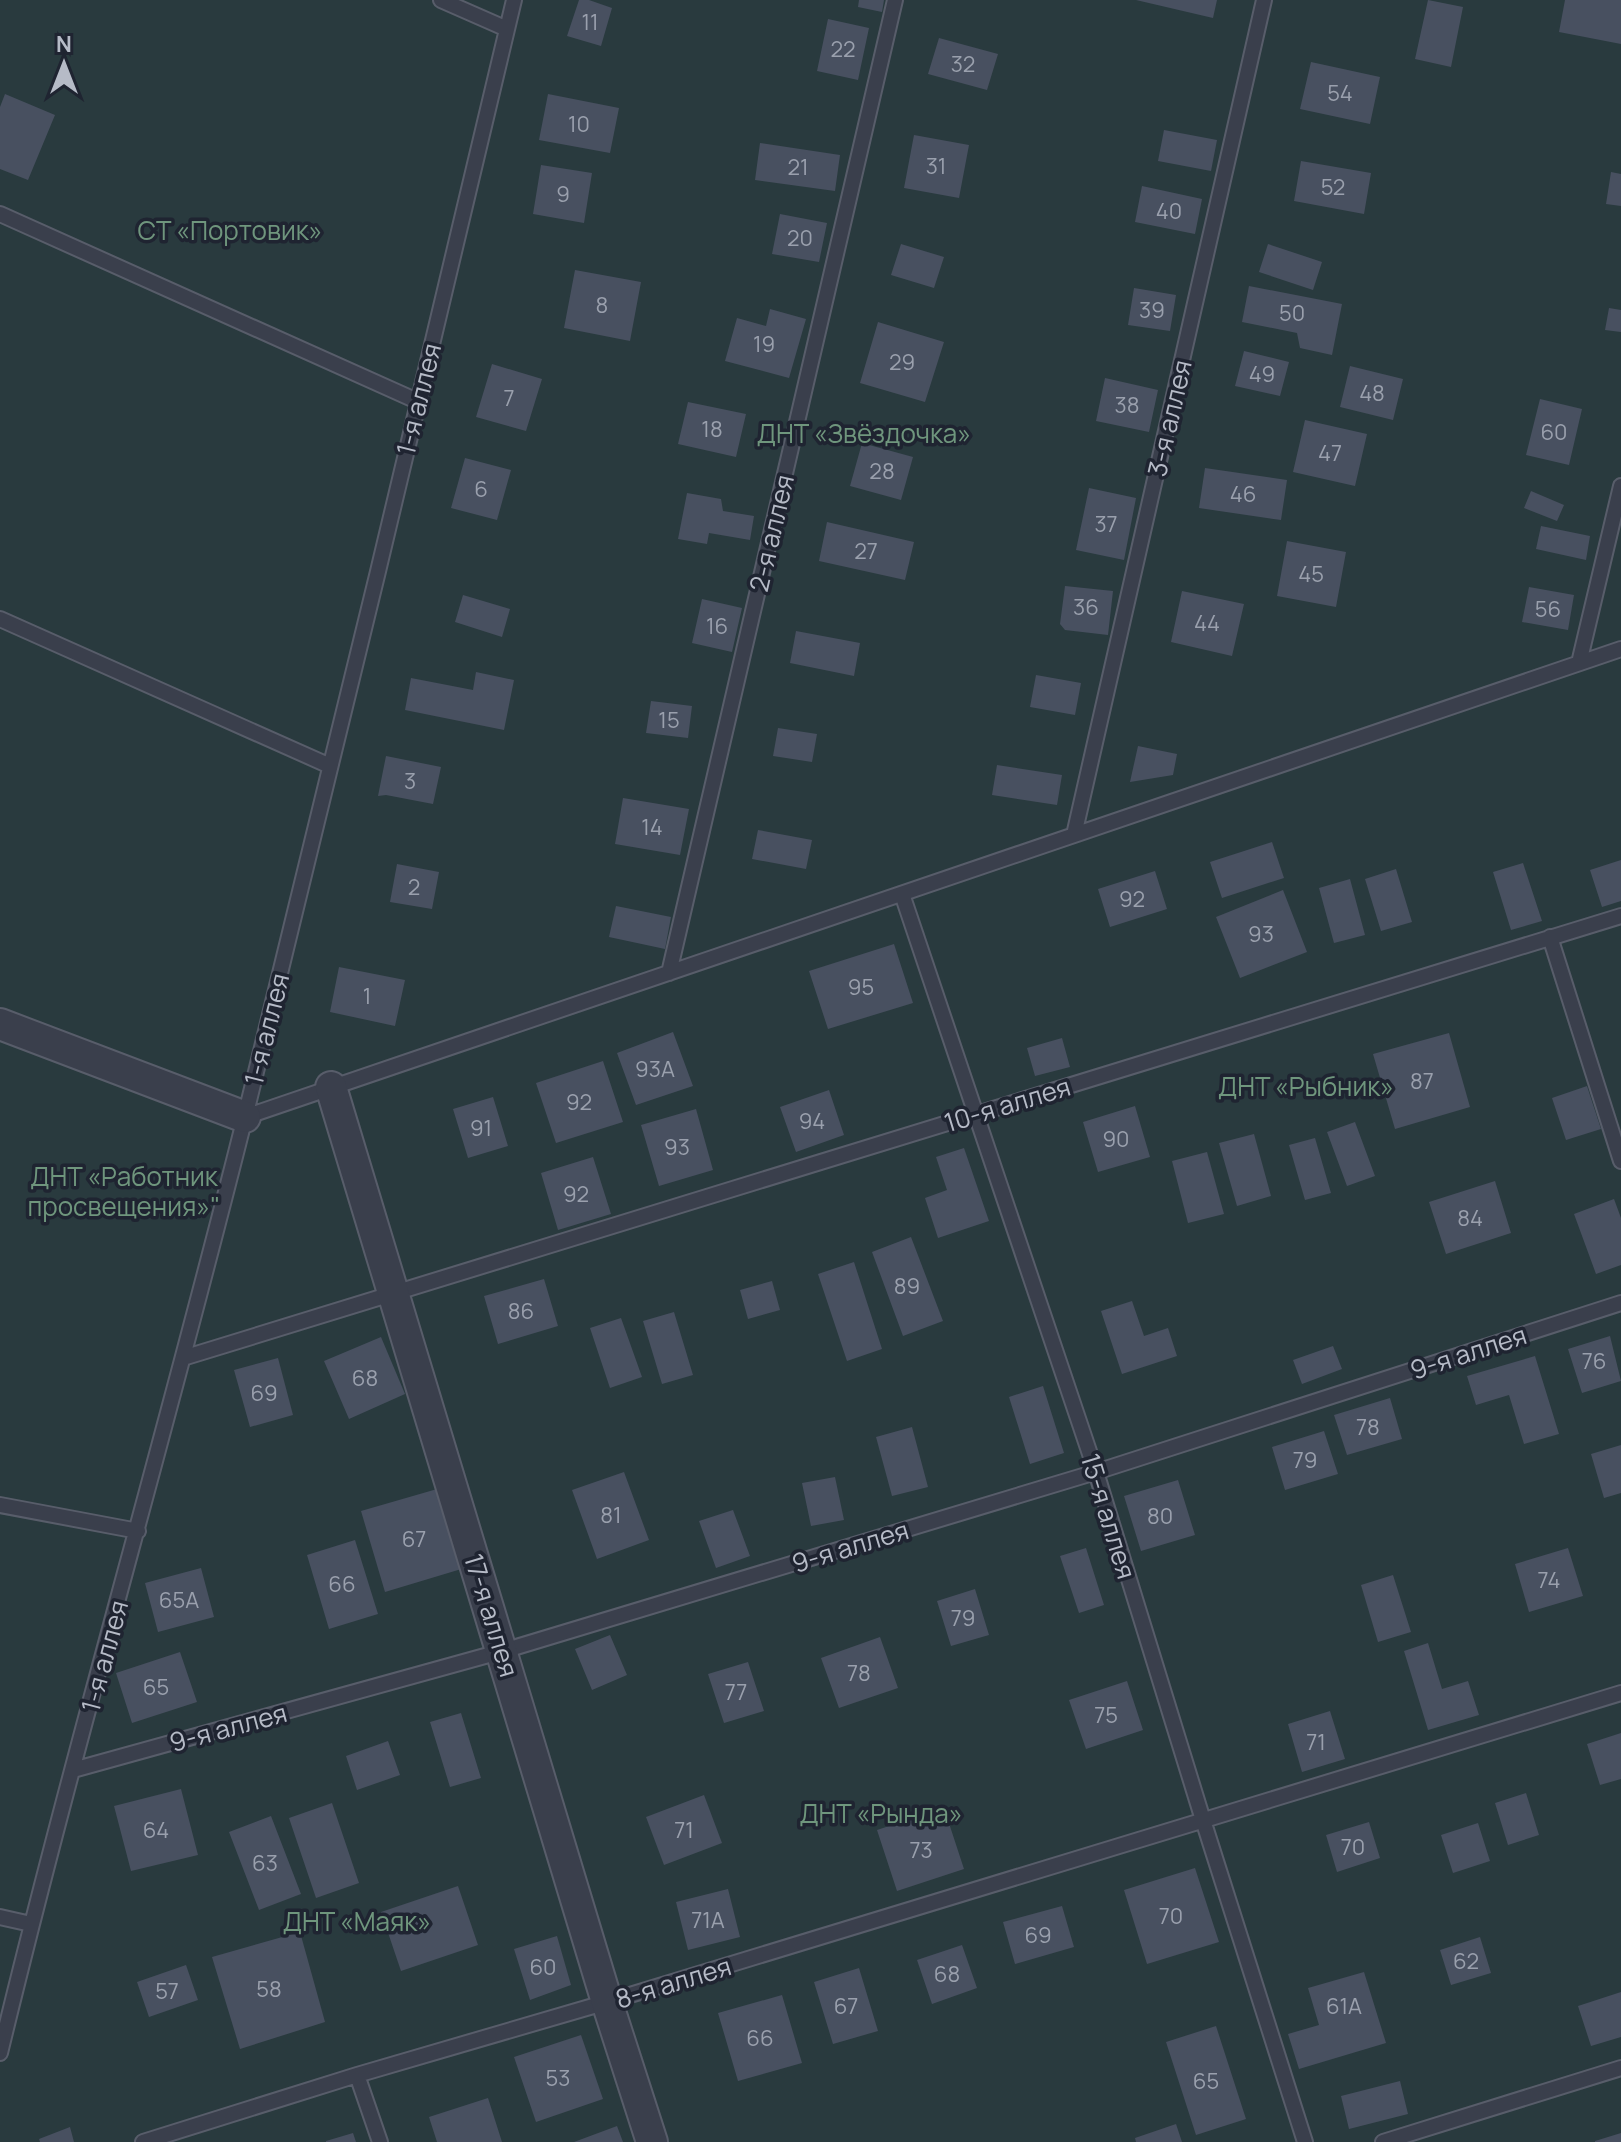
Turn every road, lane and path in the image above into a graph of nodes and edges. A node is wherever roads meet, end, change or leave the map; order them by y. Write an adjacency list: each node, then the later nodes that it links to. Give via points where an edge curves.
1 (441, 0): 5 (lane)
2 (514, 0): 5 (lane, 1-я аллея)
3 (895, 0): 17 (lane, 2-я аллея)
4 (1264, 0): 13 (lane, 3-я аллея)
5 (507, 29): 7 (lane, 1-я аллея)
6 (0, 214): 7 (lane)
7 (417, 401): 12 (lane, 1-я аллея)
8 (1621, 486): 11 (lane)
9 (0, 619): 12 (lane)
10 (1621, 649): 11 (lane)
11 (1579, 663): 13 (lane)
12 (330, 766): 21 (lane, 1-я аллея)
13 (1074, 835): 14 (lane)
14 (902, 894): 17 (lane); 20 (lane, 15-я аллея)
15 (1621, 916): 16 (lane, 10-я аллея)
16 (1550, 937): 20 (lane, 10-я аллея); 22 (lane)
17 (669, 973): 19 (lane)
18 (0, 1024): 21 (street)
19 (331, 1087): 21 (lane); 23 (street, 17-я аллея)
20 (976, 1114): 23 (lane, 10-я аллея); 26 (lane, 15-я аллея)
21 (245, 1117): 25 (lane, 1-я аллея)
22 (1621, 1161)
23 (394, 1292): 25 (lane, 10-я аллея); 29 (street, 17-я аллея)
24 (1621, 1303): 26 (lane, 9-я аллея)
25 (183, 1358): 28 (lane, 1-я аллея)
26 (1096, 1472): 29 (lane, 9-я аллея); 32 (lane, 15-я аллея)
27 (0, 1505): 28 (lane)
28 (138, 1531): 31 (lane, 1-я аллея)
29 (503, 1651): 31 (lane, 9-я аллея); 35 (street, 17-я аллея)
30 (1621, 1693): 32 (lane, 8-я аллея)
31 (73, 1770): 34 (lane, 1-я аллея)
32 (1203, 1820): 35 (lane, 8-я аллея); 42 (lane, 15-я аллея)
33 (0, 1917): 34 (lane)
34 (31, 1924): 36 (lane, 1-я аллея)
35 (607, 2002): 38 (lane, 8-я аллея); 41 (street, 17-я аллея)
36 (0, 2053)
37 (1621, 2068): 43 (lane)
38 (357, 2075): 39 (lane, 8-я аллея); 40 (lane)
39 (143, 2142)
40 (380, 2142)
41 (652, 2142)
42 (1305, 2142)
43 (1383, 2142)

